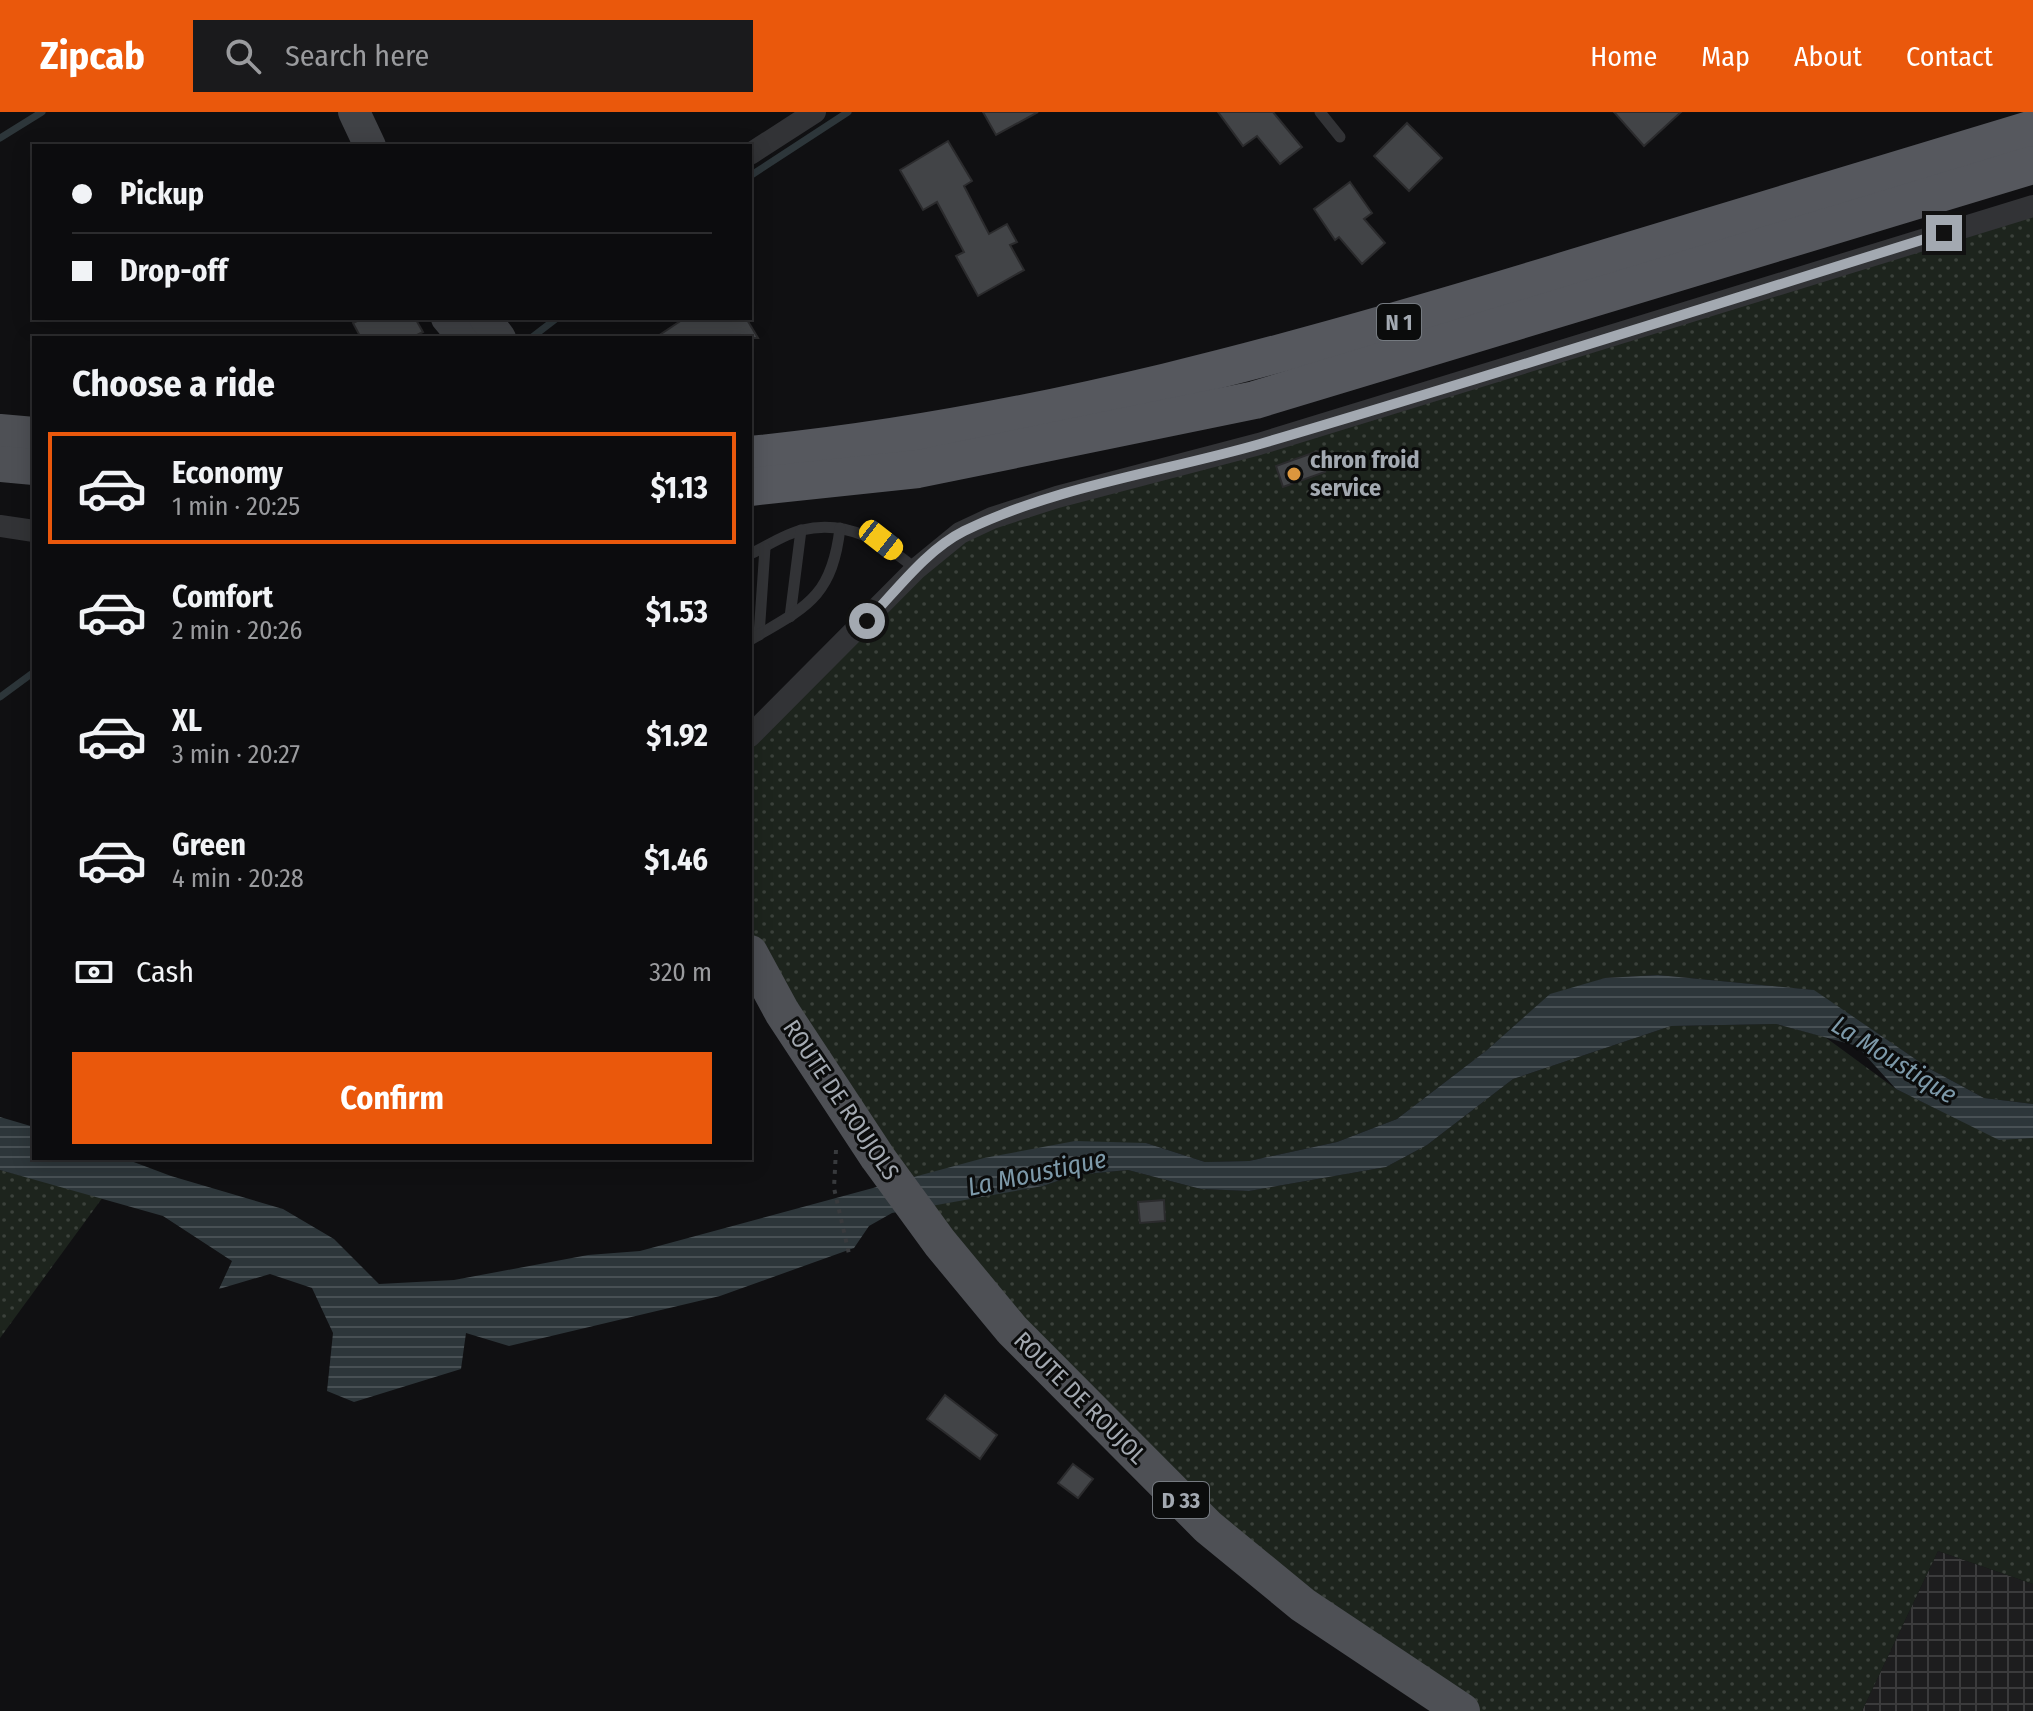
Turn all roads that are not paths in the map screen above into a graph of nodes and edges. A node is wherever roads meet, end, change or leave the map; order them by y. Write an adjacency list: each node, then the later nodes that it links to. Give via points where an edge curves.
1 (354, 112): 6 (main road)
2 (1320, 112): 5 (lane)
3 (806, 114): 7 (street)
4 (2033, 129): 14 (highway, N 1, via 1387,326 1234,367 1020,417)
5 (1340, 137)
6 (369, 144)
7 (752, 153)
8 (2033, 165): 17 (highway, N 1, via 1255,400 918,469)
9 (2033, 206): 24 (street, via 1259,444 992,518 960,533)
10 (449, 320): 11 (main road)
11 (462, 336)
12 (0, 432): 13 (main road)
13 (32, 435)
14 (752, 455)
15 (0, 464): 16 (main road)
16 (32, 467)
17 (752, 487)
18 (0, 526): 21 (street)
19 (840, 528): 20 (lane); 24 (lane, via 881,540); 25 (lane, via 836,562 819,593)
20 (801, 530): 22 (lane); 25 (lane)
21 (32, 531)
22 (765, 548): 23 (lane); 26 (lane)
23 (752, 553)
24 (916, 569): 27 (street)
25 (790, 617): 26 (lane)
26 (755, 638)
27 (752, 734)
28 (752, 957): 29 (main road, ROUTE DE ROUJOLS / D 33, via 782,1012)
29 (940, 1243): 30 (main road, ROUTE DE ROUJOL / D 33, via 1012,1330 1208,1527 1303,1605)
30 (1462, 1711)

